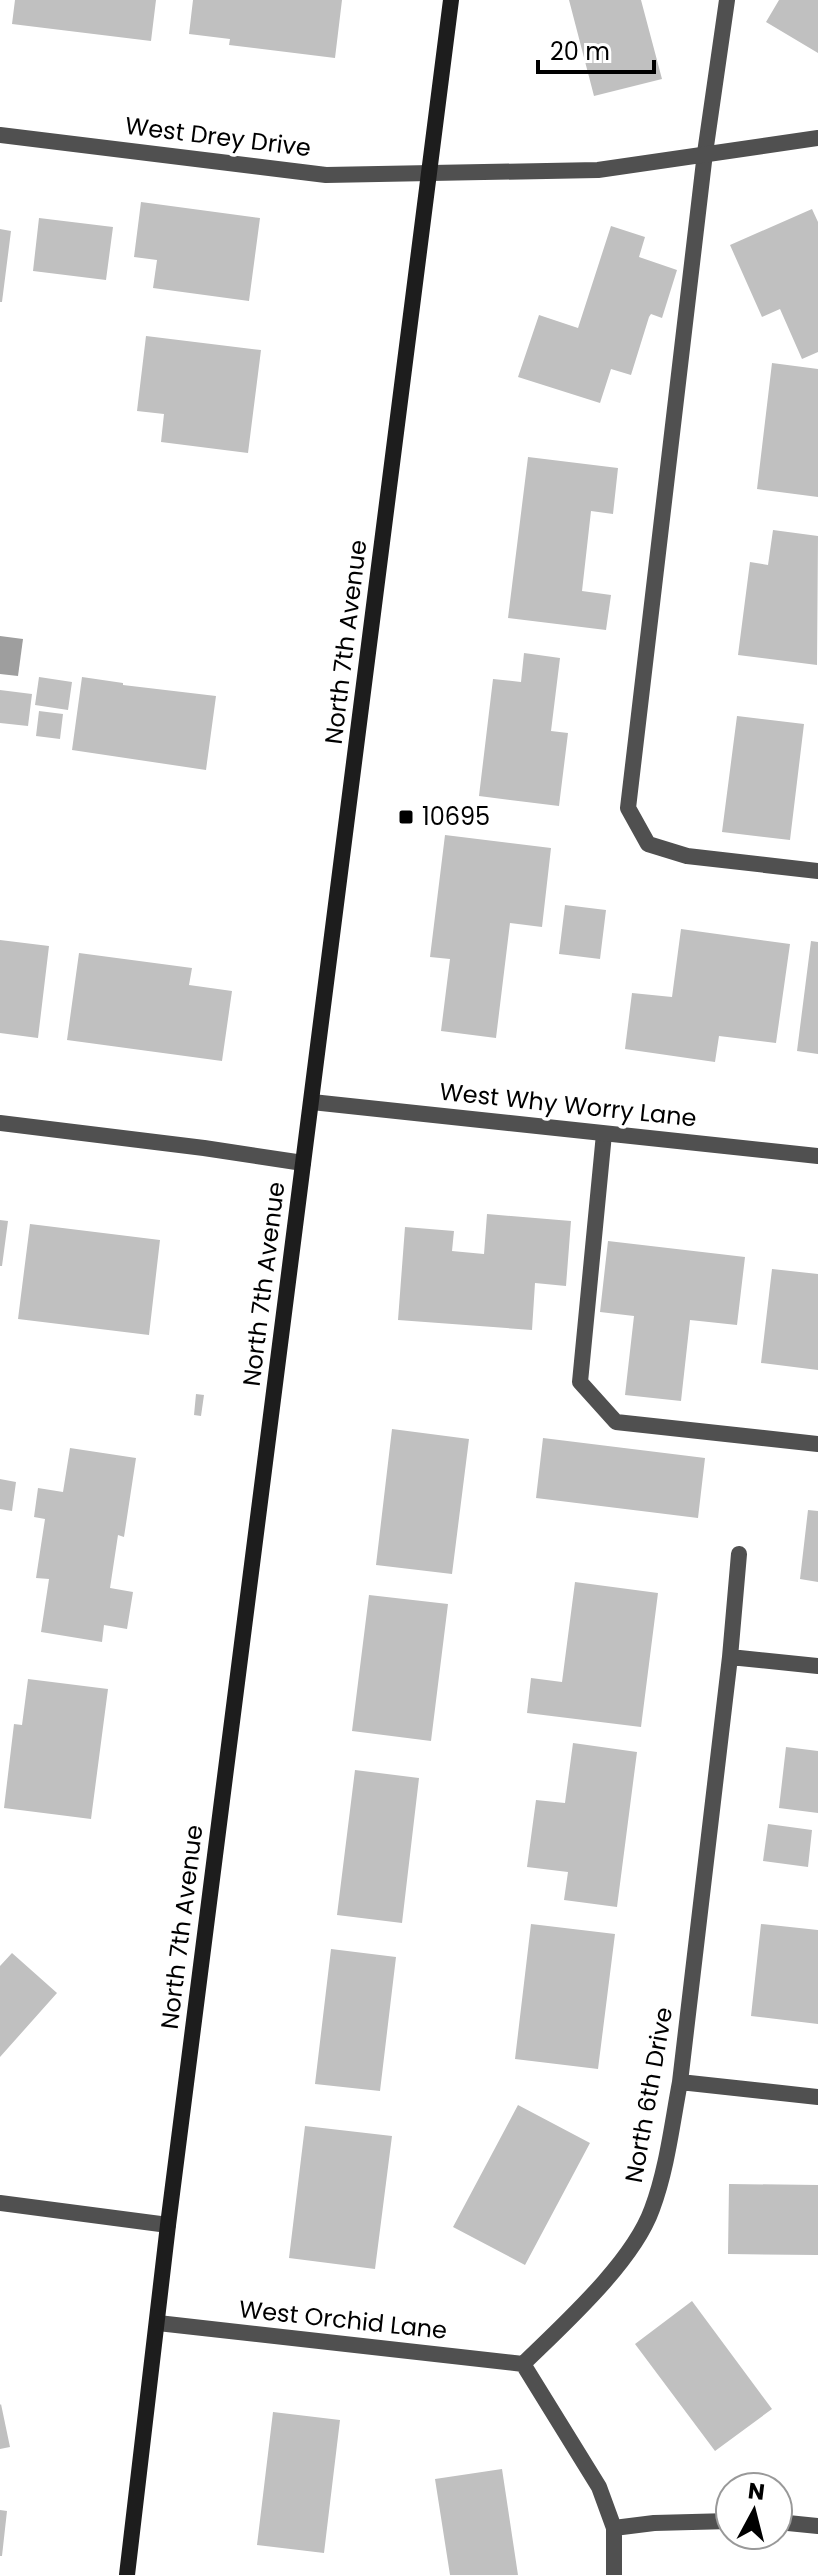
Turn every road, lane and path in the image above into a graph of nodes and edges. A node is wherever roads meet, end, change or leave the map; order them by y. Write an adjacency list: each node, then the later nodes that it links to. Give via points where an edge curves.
1 (451, 0): 6 (main road, North 7th Avenue)
2 (727, 0): 5 (street)
3 (0, 135): 6 (street, West Drey Drive, via 326,175)
4 (818, 138): 5 (street, West Drey Drive)
5 (705, 153): 6 (street, West Drey Drive, via 598,170); 7 (street, via 628,808 648,844 687,856)
6 (430, 174): 8 (main road, North 7th Avenue)
7 (818, 871)
8 (312, 1102): 10 (street, West Why Worry Lane); 12 (main road, North 7th Avenue)
9 (0, 1123): 12 (street)
10 (604, 1134): 11 (street, West Why Worry Lane); 13 (street, via 580,1382 616,1422)
11 (818, 1156)
12 (303, 1163): 20 (main road, North 7th Avenue)
13 (818, 1444)
14 (739, 1554): 15 (street, North 6th Drive)
15 (730, 1657): 16 (street); 17 (street, North 6th Drive)
16 (818, 1666)
17 (680, 2082): 18 (street); 22 (street, North 6th Drive, via 652,2209 628,2254)
18 (818, 2097)
19 (0, 2203): 20 (street)
20 (168, 2225): 21 (main road, North 7th Avenue)
21 (158, 2323): 22 (street, West Orchid Lane); 27 (main road, North 7th Avenue)
22 (523, 2364): 26 (street, via 599,2487)
23 (714, 2521): 26 (street)
24 (794, 2524): 25 (street)
25 (818, 2526)
26 (614, 2528): 28 (street)
27 (127, 2575)
28 (614, 2575)

